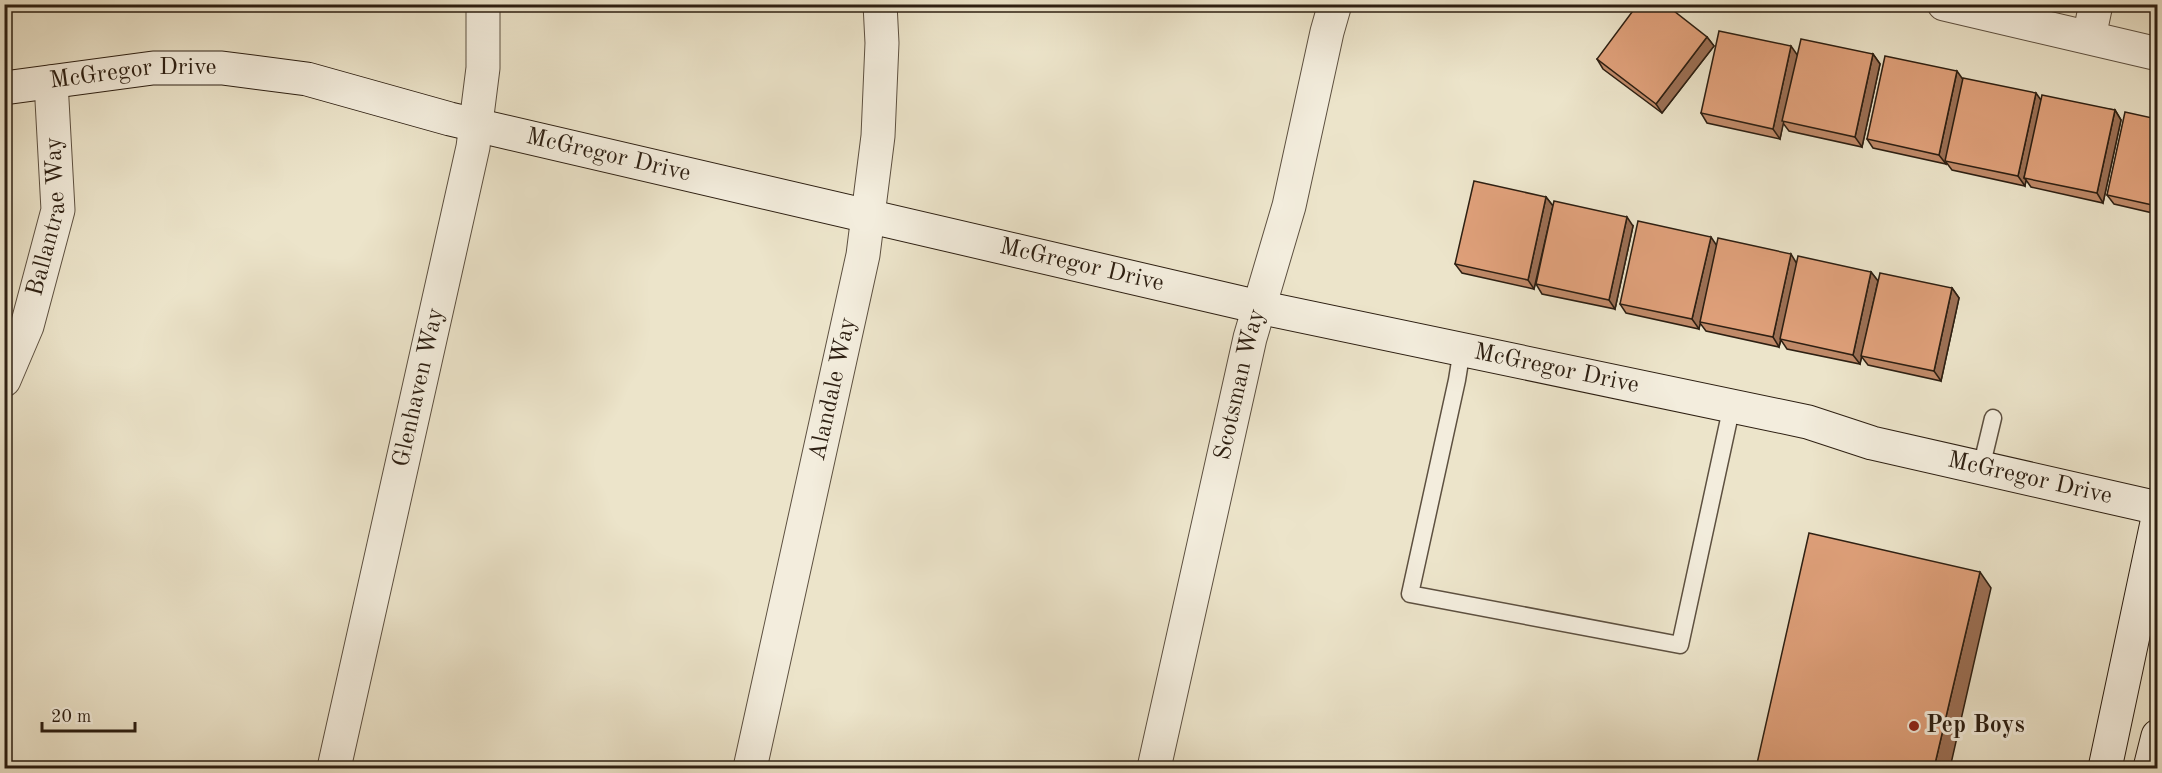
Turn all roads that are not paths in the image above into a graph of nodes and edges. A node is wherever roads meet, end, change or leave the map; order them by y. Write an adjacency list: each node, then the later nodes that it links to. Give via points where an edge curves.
1 (483, 4): 10 (street, Glenhaven Way, via 483,68)
2 (880, 4): 11 (street, Alandale Way, via 878,124)
3 (1335, 4): 12 (street, Scotsman Way, via 1289,206)
4 (1944, 4): 6 (street)
5 (2096, 4): 6 (street)
6 (2089, 37): 7 (street)
7 (2157, 54)
8 (51, 82): 9 (street, McGregor Drive); 10 (street, McGregor Drive, via 153,68 222,68 307,79); 14 (street, Ballantrae Way, via 57,210 27,326)
9 (4, 88)
10 (477, 125): 11 (street, McGregor Drive); 21 (street, Glenhaven Way)
11 (869, 216): 12 (street, McGregor Drive); 22 (street, Alandale Way)
12 (1259, 307): 13 (street, McGregor Drive); 23 (street, Scotsman Way)
13 (1462, 350): 15 (street, McGregor Drive); 15 (lane, via 1410,594 1680,645)
14 (4, 380)
15 (1732, 405): 17 (street, McGregor Drive)
16 (1993, 418): 17 (lane)
17 (1981, 468): 18 (street, McGregor Drive)
18 (2157, 508)
19 (2157, 518): 24 (street)
20 (2157, 736): 25 (street)
21 (334, 768)
22 (750, 768)
23 (1154, 768)
24 (2105, 768)
25 (2150, 768)

